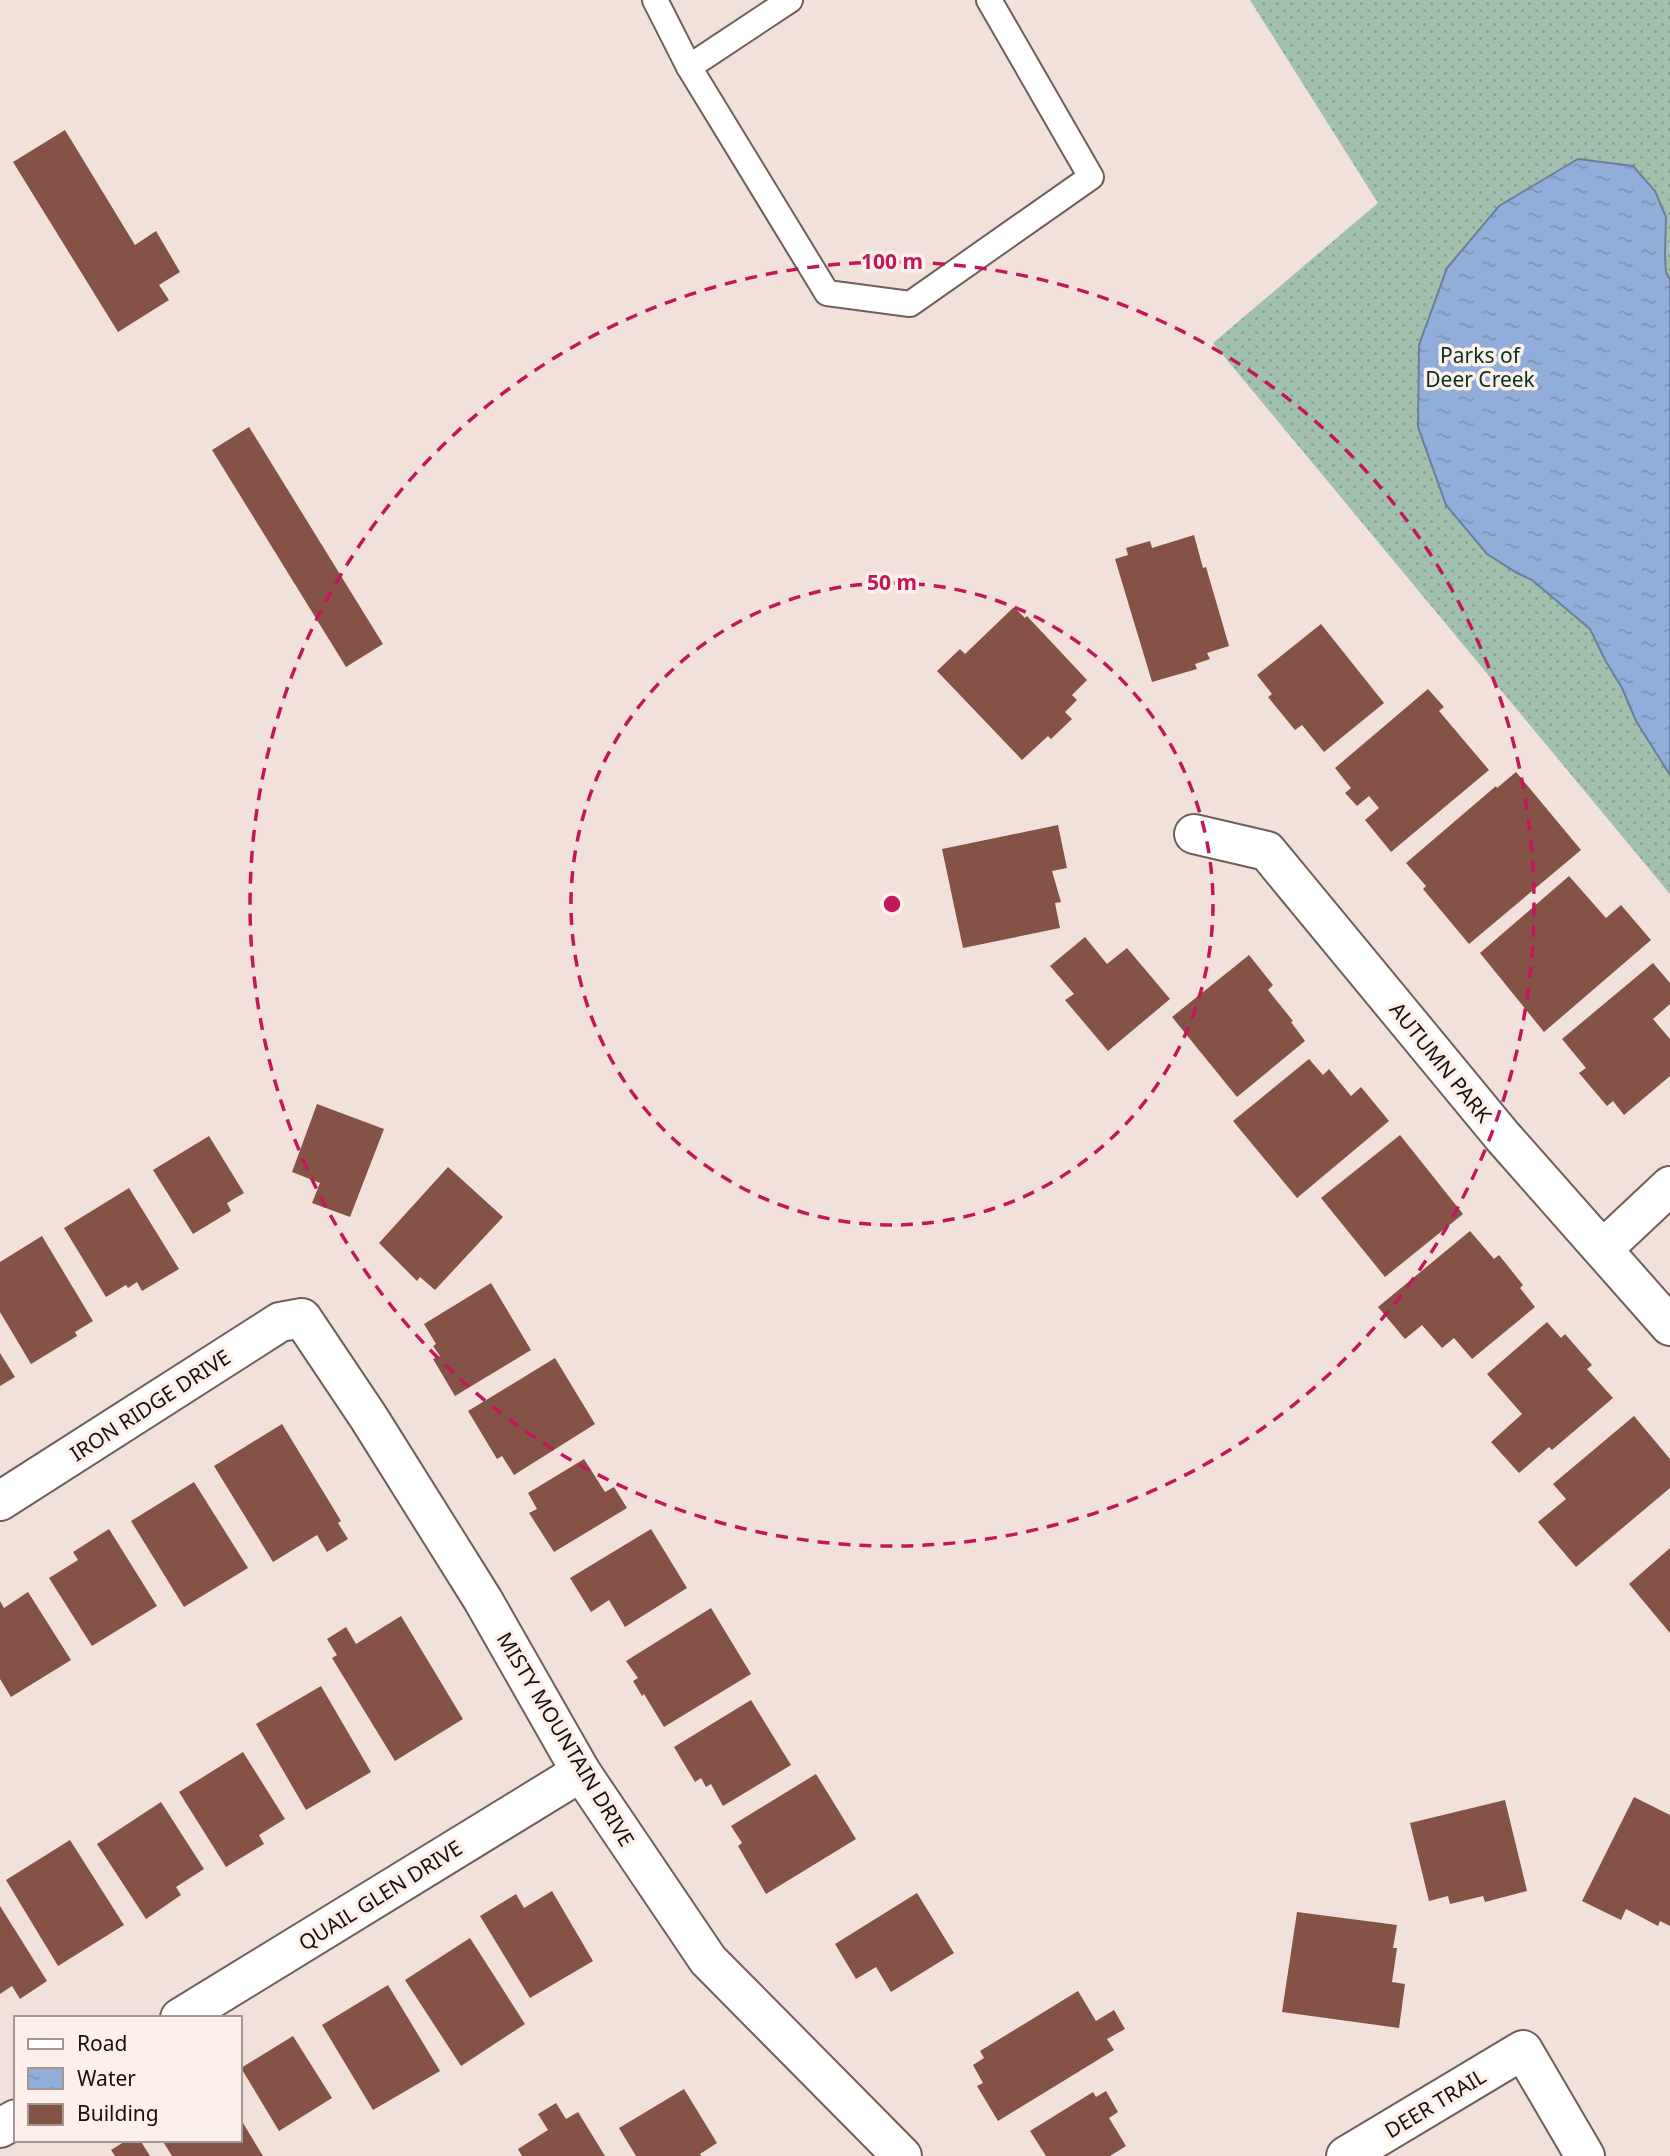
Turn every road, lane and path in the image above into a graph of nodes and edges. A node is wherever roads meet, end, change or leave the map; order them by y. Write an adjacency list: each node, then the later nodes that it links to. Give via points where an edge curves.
1 (655, 0): 4 (lane)
2 (790, 0): 4 (lane)
3 (989, 0): 4 (lane, via 1091,177 910,304 827,293)
4 (689, 67)
5 (1194, 834): 7 (street, AUTUMN PARK, via 1267,851 1503,1137)
6 (1670, 1186): 7 (street)
7 (1603, 1249): 9 (street, AUTUMN PARK)
8 (302, 1318): 10 (street, IRON RIDGE DRIVE, via 281,1322); 11 (street, MISTY MOUNTAIN DRIVE, via 483,1600)
9 (1670, 1326)
10 (0, 1501)
11 (581, 1772): 12 (street, QUAIL GLEN DRIVE); 13 (street, MISTY MOUNTAIN DRIVE, via 708,1959)
12 (183, 2016)
13 (885, 2151)
14 (1346, 2156): 15 (street, DEER TRAIL, via 1523,2050)
15 (1585, 2156)

